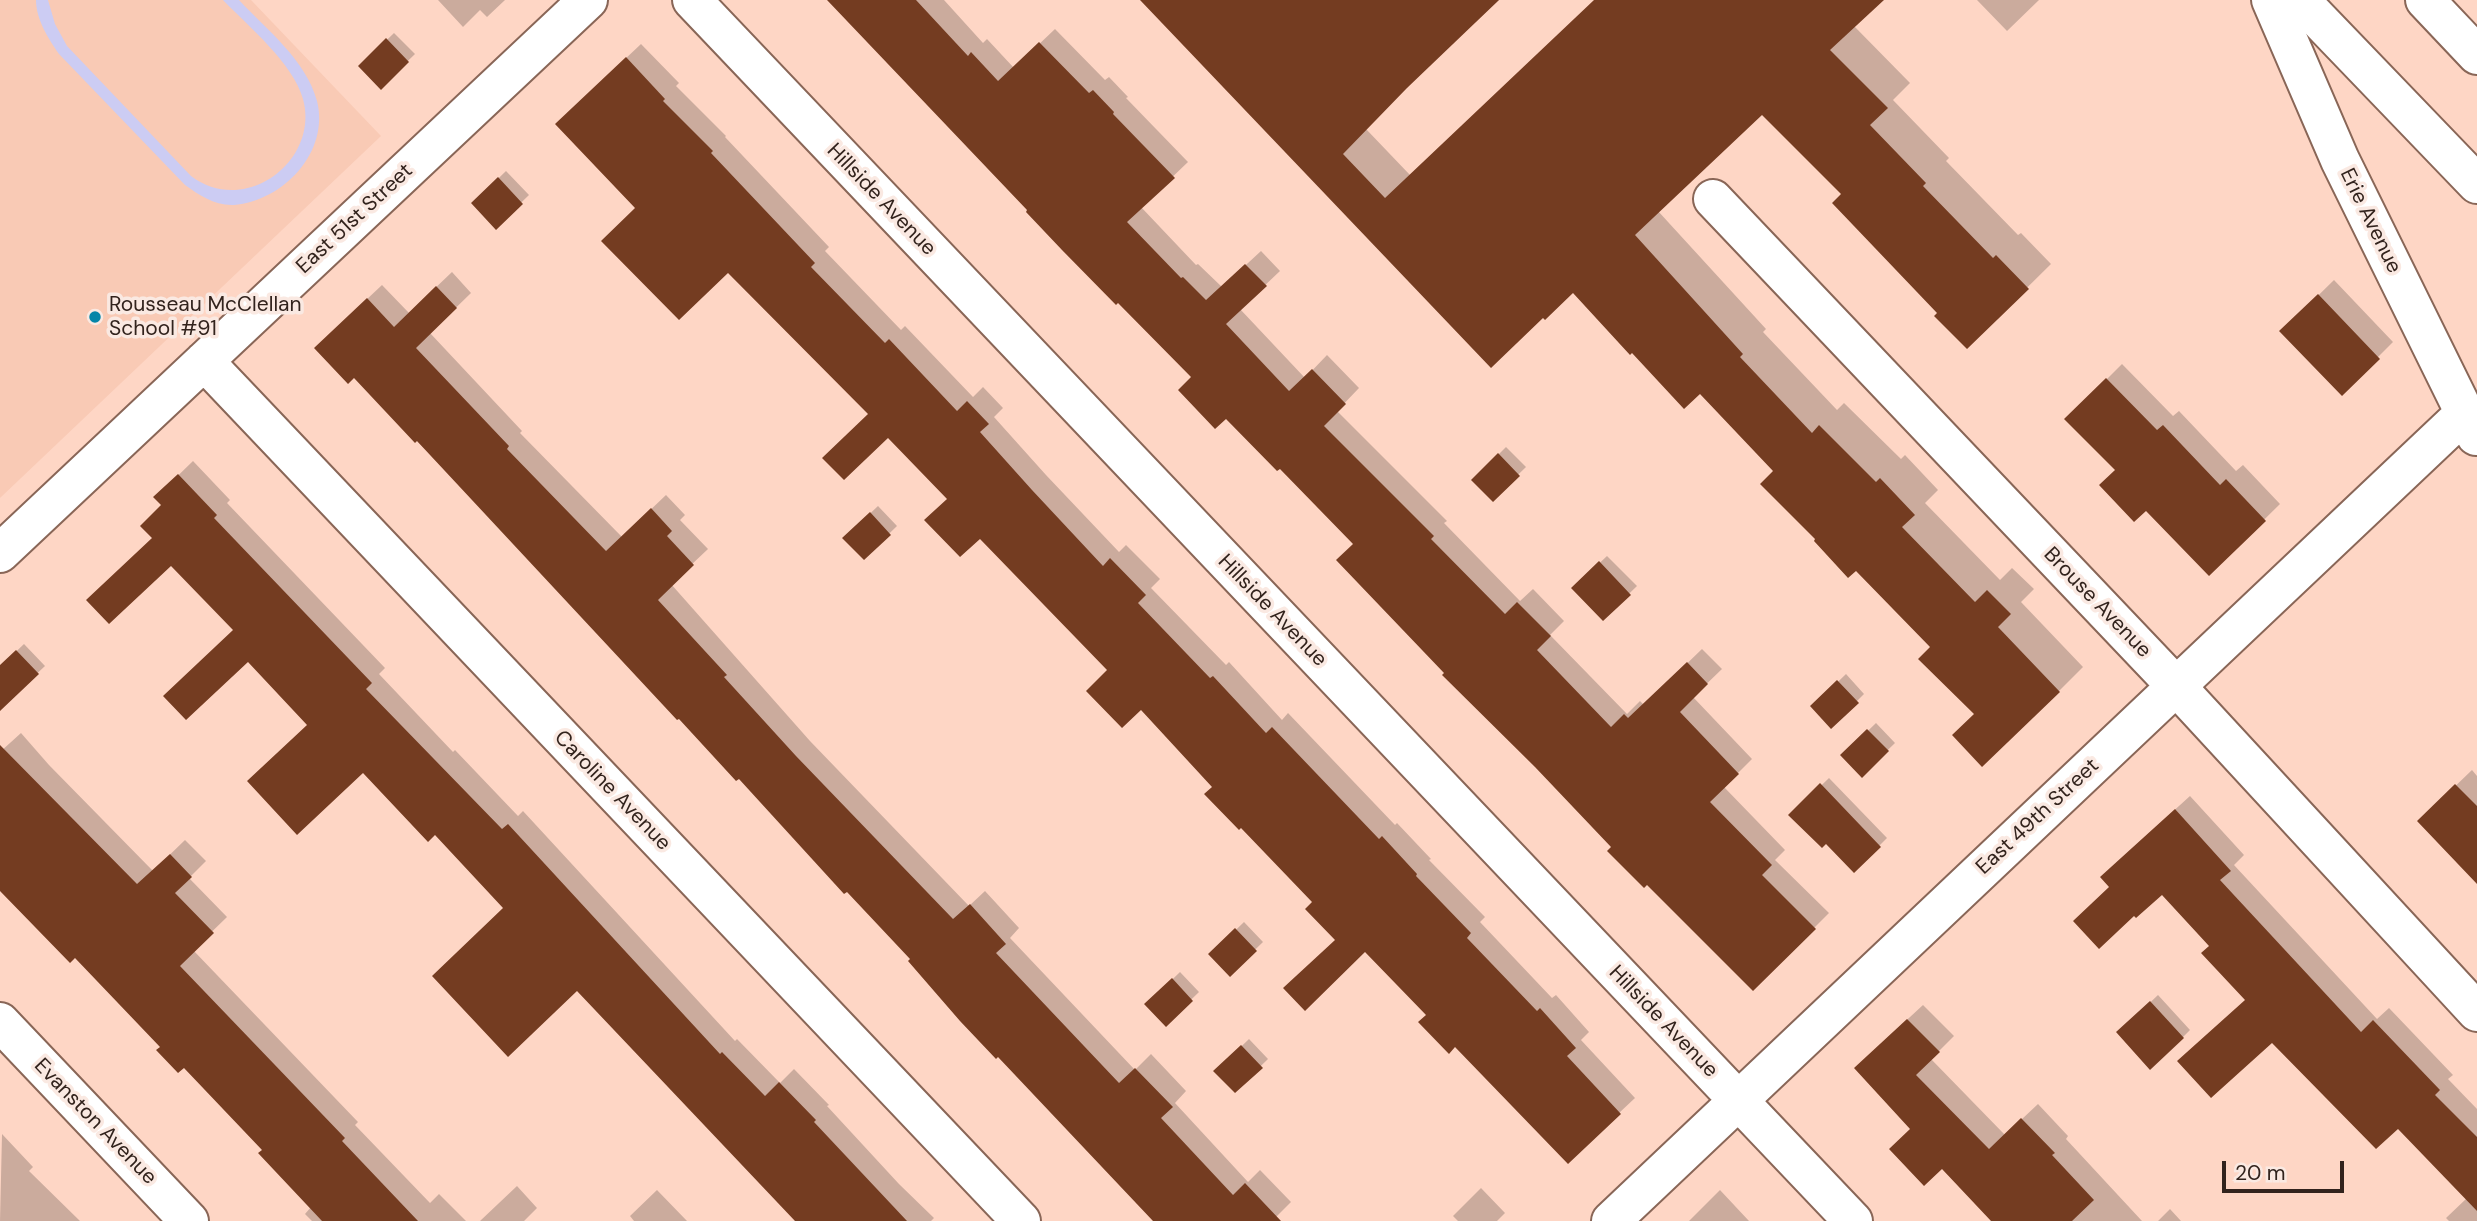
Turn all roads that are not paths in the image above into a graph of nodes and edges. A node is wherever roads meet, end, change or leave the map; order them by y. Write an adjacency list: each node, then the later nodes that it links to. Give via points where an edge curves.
1 (588, 0): 9 (street, East 51st Street)
2 (692, 0): 15 (street, Hillside Avenue)
3 (2271, 0): 10 (street, Erie Avenue, via 2340,160)
4 (2300, 0): 7 (street)
5 (2425, 0): 6 (street)
6 (2477, 55)
7 (2477, 184)
8 (1713, 200): 12 (street, Brouse Avenue)
9 (204, 361): 11 (street, East 51st Street); 17 (street, Caroline Avenue)
10 (2471, 426): 12 (street, East 49th Street)
11 (0, 553)
12 (2176, 687): 13 (street, Brouse Avenue); 15 (street, East 49th Street)
13 (2477, 1012)
14 (0, 1022): 16 (street, Evanston Avenue)
15 (1738, 1101): 18 (street, East 49th Street); 19 (street, Hillside Avenue)
16 (189, 1221)
17 (1021, 1221)
18 (1611, 1221)
19 (1853, 1221)

